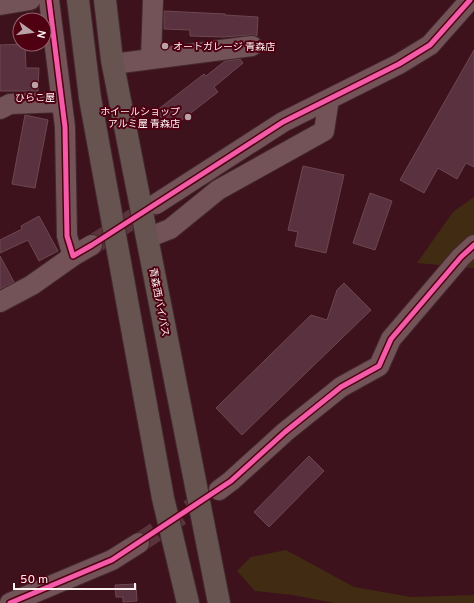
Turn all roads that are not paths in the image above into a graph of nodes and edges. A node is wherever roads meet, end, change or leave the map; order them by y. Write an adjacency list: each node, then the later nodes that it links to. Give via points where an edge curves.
1 (30, 0): 7 (street)
2 (49, 0): 12 (street)
3 (78, 0): 21 (highway, via 90,98)
4 (104, 0): 10 (highway, 青森西バイパス)
5 (153, 0): 9 (street)
6 (470, 0): 11 (street, via 430,45 399,64)
7 (0, 5)
8 (252, 46): 9 (street)
9 (151, 59): 10 (street)
10 (113, 64): 15 (highway, 青森西バイパス)
11 (329, 99): 14 (street, via 283,122); 15 (street, via 324,131 218,190 170,229)
12 (62, 102): 13 (street, via 10,104); 18 (street, via 65,127 67,236)
13 (0, 109)
14 (156, 204)
15 (147, 238): 26 (highway, 青森西バイパス)
16 (92, 245): 18 (street)
17 (474, 245): 20 (street, via 391,339 379,366 341,387)
18 (73, 256): 19 (street, via 32,286)
19 (0, 302)
20 (219, 490)
21 (163, 498): 24 (highway); 25 (highway)
22 (139, 543): 23 (street, via 112,560)
23 (10, 603)
24 (179, 603)
25 (188, 603)
26 (219, 603)

